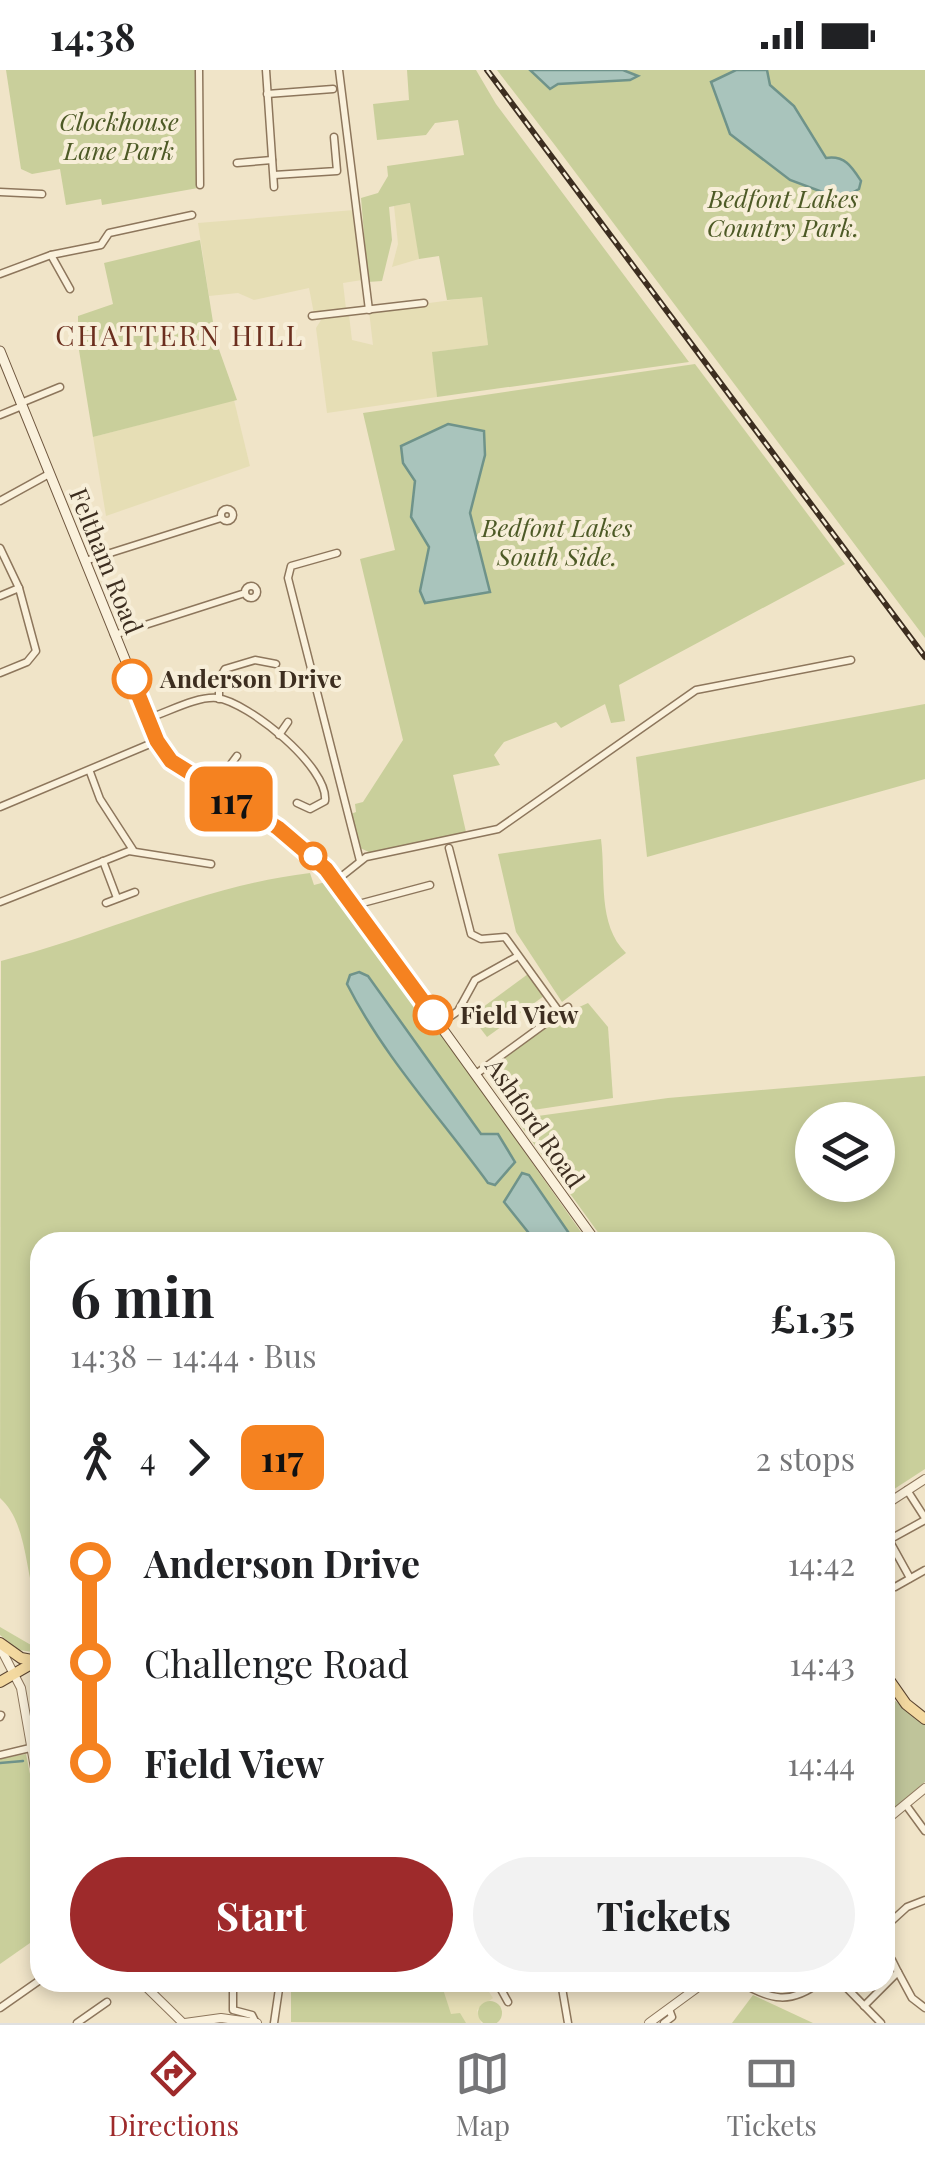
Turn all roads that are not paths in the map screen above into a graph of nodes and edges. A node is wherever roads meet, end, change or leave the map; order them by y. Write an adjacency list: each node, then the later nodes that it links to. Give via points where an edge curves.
1 (199, 70): 10 (street)
2 (266, 70): 5 (street)
3 (339, 70): 19 (street)
4 (333, 89): 5 (street)
5 (268, 94): 7 (street)
6 (334, 138): 9 (street, via 337,170)
7 (272, 160): 8 (street); 9 (street)
8 (237, 163)
9 (274, 175): 11 (street)
10 (200, 185)
11 (274, 186)
12 (0, 192): 13 (street)
13 (42, 194)
14 (192, 216): 15 (street, via 109,233 101,245)
15 (51, 255): 16 (street); 17 (street)
16 (0, 274)
17 (70, 290)
18 (424, 303): 19 (street)
19 (369, 310): 20 (street)
20 (312, 316)
21 (0, 351): 23 (main road, Feltham Road)
22 (60, 387): 23 (street)
23 (22, 404): 24 (street); 25 (main road, Feltham Road)
24 (0, 415)
25 (49, 474): 26 (street); 30 (main road, Feltham Road)
26 (0, 501)
27 (221, 518): 30 (street)
28 (0, 548): 31 (street)
29 (337, 553): 51 (street, via 291,566 288,578)
30 (85, 561): 34 (main road, Feltham Road)
31 (19, 588): 33 (street); 37 (street, via 36,651)
32 (245, 593): 34 (street)
33 (0, 596)
34 (114, 636): 39 (main road, Feltham Road)
35 (273, 660): 38 (street, via 225,669)
36 (851, 660): 51 (street, via 696,690 498,829)
37 (0, 673)
38 (219, 699): 39 (street); 41 (street)
39 (148, 718): 42 (main road, Feltham Road)
40 (288, 722): 41 (street)
41 (278, 735): 46 (street, via 312,765 326,795 310,809)
42 (157, 741): 44 (street); 45 (main road, Feltham Road, via 171,761)
43 (237, 756): 45 (street)
44 (90, 772): 47 (street); 49 (street)
45 (213, 788): 53 (main road, Feltham Road, via 283,832)
46 (297, 802)
47 (0, 808)
48 (448, 848): 60 (street, via 470,940 502,936)
49 (133, 850): 50 (street); 52 (street)
50 (103, 860): 56 (street); 57 (street)
51 (360, 861): 53 (street)
52 (211, 864)
53 (337, 880): 59 (main road, Ashford Road)
54 (430, 886): 59 (street)
55 (135, 892): 56 (street)
56 (118, 898): 58 (street)
57 (0, 902)
58 (106, 903)
59 (354, 905): 63 (main road, Ashford Road)
60 (518, 956): 62 (street); 63 (street, via 475,980 458,1011)
61 (568, 1007): 62 (street)
62 (560, 1014): 64 (street)
63 (440, 1024): 64 (main road, Ashford Road)
64 (476, 1074): 65 (main road, Ashford Road)
65 (589, 1232)
66 (925, 1478): 67 (street)
67 (908, 1490): 68 (street); 69 (street)
68 (895, 1498)
69 (925, 1519): 70 (street)
70 (895, 1536)
71 (895, 1554): 73 (street)
72 (925, 1570): 73 (street)
73 (910, 1578): 74 (street)
74 (895, 1587)
75 (1, 1647): 76 (main road); 78 (street); 79 (street)
76 (30, 1659)
77 (30, 1665): 79 (main road)
78 (0, 1671)
79 (15, 1674): 80 (main road); 83 (street)
80 (0, 1682)
81 (895, 1689): 82 (main road)
82 (925, 1719)
83 (30, 1748): 84 (street)
84 (0, 1755)
85 (925, 1788): 86 (street)
86 (906, 1804): 87 (street); 88 (street)
87 (895, 1813)
88 (925, 1830)
89 (925, 1900): 90 (street)
90 (895, 1918)
91 (895, 1966): 92 (street)
92 (898, 1972): 93 (street); 109 (street)
93 (895, 1975)
94 (30, 1987): 108 (street)
95 (151, 1992): 112 (street)
96 (232, 1992): 113 (street, via 233,2010)
97 (279, 1992): 114 (street)
98 (500, 1992): 106 (street)
99 (563, 1992): 115 (street)
100 (692, 1992): 110 (street)
101 (759, 1992): 102 (street, via 780,2000)
102 (808, 1992)
103 (851, 1992): 107 (street)
104 (878, 1992): 107 (street)
105 (107, 2002): 111 (street)
106 (508, 2002)
107 (864, 2006): 118 (street)
108 (0, 2008)
109 (925, 2008)
110 (669, 2009): 116 (street); 117 (street, via 672,2017)
111 (76, 2023)
112 (184, 2023): 113 (street)
113 (256, 2023)
114 (274, 2023)
115 (568, 2023)
116 (650, 2023)
117 (664, 2023)
118 (881, 2023)

